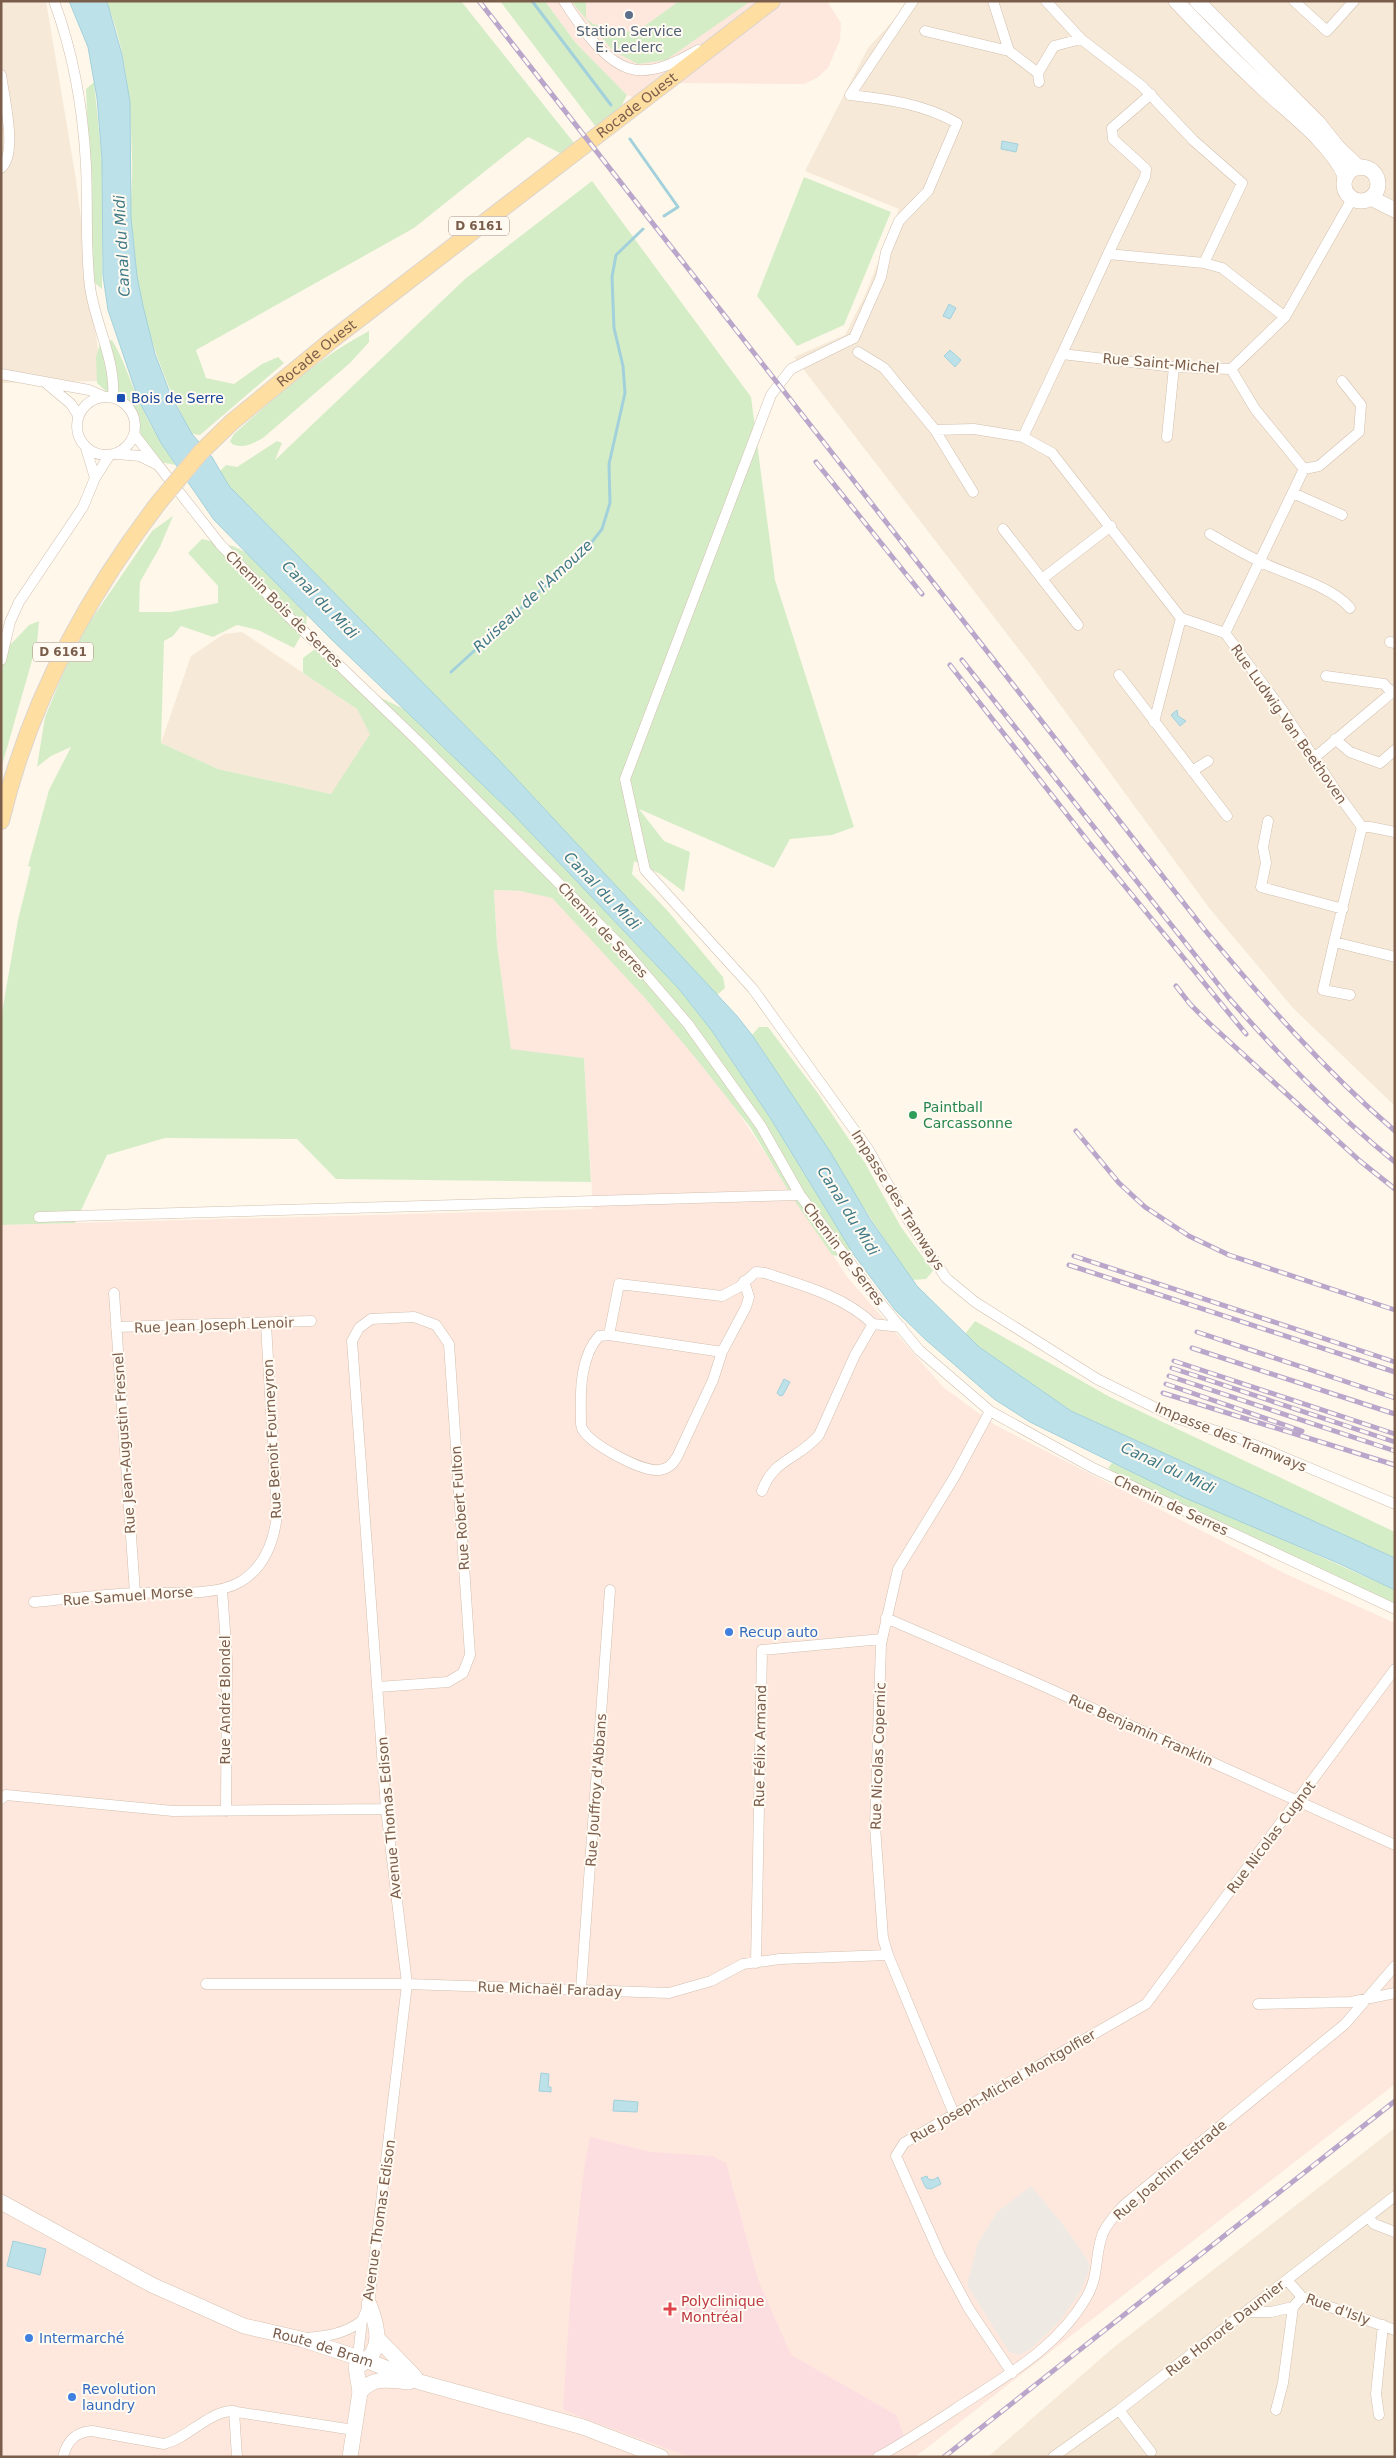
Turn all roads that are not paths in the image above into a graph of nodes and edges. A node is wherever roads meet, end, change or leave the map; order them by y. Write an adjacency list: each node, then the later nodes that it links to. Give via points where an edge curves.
1 (54, 1): 34 (street, via 67,35 78,82 86,166 87,261 92,298 113,373)
2 (564, 1): 12 (street, via 586,36 628,68 649,70 676,62)
3 (772, 1): 12 (main road, Rocade Ouest / D 6161)
4 (913, 1): 91 (street, Impasse des Tramways, via 850,95 919,106 957,123 928,191 899,222 886,252 881,277 854,338 791,369 771,395 625,780 645,870 753,989 868,1149 946,1278 999,1318 1097,1379 1176,1418 1238,1438)
5 (994, 1): 14 (street)
6 (1046, 1): 13 (street)
7 (1176, 1): 19 (main road, via 1224,52 1321,142 1340,164)
8 (1197, 1): 18 (main road, via 1318,122)
9 (1294, 1): 10 (street, via 1327,31)
10 (1354, 1)
11 (925, 32): 14 (street)
12 (730, 34): 70 (main road, Rocade Ouest / D 6161, bridge, via 326,345 232,422 201,452 123,550 63,651 27,732)
13 (1081, 39): 14 (street, via 1054,46 1039,78); 16 (street)
14 (1009, 51)
15 (1, 75): 17 (street, via 10,143 7,164)
16 (1150, 94): 24 (street, via 1112,128 1113,139 1146,169); 25 (street, via 1193,140 1242,183)
17 (1, 168)
18 (1359, 168): 19 (main road); 20 (main road, via 1371,170 1376,175)
19 (1346, 177): 21 (main road, via 1345,189)
20 (1375, 192): 21 (main road, via 1365,201); 22 (main road); 23 (main road)
21 (1352, 199): 26 (street, Rue Saint-Michel)
22 (1395, 200)
23 (1395, 210)
24 (1108, 254): 25 (street); 28 (street)
25 (1204, 263): 26 (street, via 1222,268)
26 (1285, 317): 30 (street, Rue Saint-Michel)
27 (858, 352): 36 (street, via 884,368)
28 (1062, 354): 29 (street, Rue Saint-Michel); 38 (street)
29 (1174, 367): 30 (street, Rue Saint-Michel); 39 (street)
30 (1231, 369): 43 (street, via 1255,408)
31 (1, 374): 33 (street)
32 (1342, 381): 43 (street, via 1361,405 1359,432 1319,466)
33 (45, 382): 34 (street); 35 (street, via 71,404)
34 (109, 397): 35 (street, via 89,402); 37 (street, via 122,401 133,415)
35 (78, 416): 40 (street, via 77,433)
36 (935, 430): 38 (street, via 974,429); 45 (street)
37 (134, 434): 41 (street, via 131,442); 42 (street, Chemin Bois de Serres)
38 (1024, 436): 48 (street, via 1052,453)
39 (1167, 437)
40 (86, 448): 41 (street, via 94,453); 44 (street)
41 (113, 455): 42 (street, Chemin Bois de Serres, via 140,456); 44 (street)
42 (158, 466): 63 (street, Chemin Bois de Serres, via 220,544 289,617)
43 (1304, 469): 46 (street)
44 (95, 478): 57 (street, via 83,507 20,602 10,622)
45 (973, 492)
46 (1293, 493): 47 (street); 51 (street)
47 (1342, 515)
48 (1111, 526): 52 (street); 54 (street)
49 (1003, 529): 52 (street)
50 (1210, 534): 51 (street)
51 (1260, 562): 53 (street, via 1326,591); 56 (street)
52 (1042, 579): 55 (street)
53 (1350, 608)
54 (1181, 618): 56 (street, Rue Ludwig Van Beethoven); 61 (street)
55 (1078, 625)
56 (1225, 633): 65 (street, Rue Ludwig Van Beethoven)
57 (1, 660)
58 (1119, 675): 61 (street)
59 (1326, 676): 60 (street, via 1384,684)
60 (1393, 692): 62 (street)
61 (1154, 722): 67 (street)
62 (1335, 739): 64 (street, via 1350,752 1380,763); 65 (street)
63 (420, 743): 77 (street, Chemin de Serres, via 622,947 688,1024 761,1126)
64 (1395, 750)
65 (1314, 758): 71 (street, Rue Ludwig Van Beethoven)
66 (1208, 761): 67 (street)
67 (1192, 771): 68 (street)
68 (1227, 816)
69 (1268, 821): 73 (street, via 1263,847 1266,863 1261,886)
70 (1, 822)
71 (1362, 827): 72 (street); 73 (street)
72 (1395, 832)
73 (1343, 909): 74 (street)
74 (1334, 942): 75 (street); 76 (street, via 1323,990)
75 (1395, 957)
76 (1350, 995)
77 (800, 1195): 78 (street); 86 (street, Chemin de Serres)
78 (39, 1217)
79 (744, 1282): 84 (street, via 756,1272 765,1273 820,1292 861,1312); 87 (street, via 722,1296 619,1284); 88 (street, via 749,1297)
80 (114, 1293): 85 (street, Rue Jean-Augustin Fresnel)
81 (371, 1319): 100 (street, Avenue Thomas Edison, via 359,1328 352,1341 352,1365); 100 (street, Rue Robert Fulton, via 414,1317 436,1325 449,1344 470,1655 463,1673 448,1682)
82 (311, 1322): 83 (street, Rue Jean Joseph Lenoir)
83 (266, 1324): 85 (street, Rue Jean Joseph Lenoir); 92 (street, Rue Benoit Fourneyron, via 277,1514 274,1537 259,1565 240,1582)
84 (873, 1324): 86 (street); 90 (street, via 855,1354 819,1435 811,1445 774,1468)
85 (116, 1328): 94 (street, Rue Jean-Augustin Fresnel)
86 (901, 1328): 89 (street, Chemin de Serres, via 919,1350)
87 (609, 1335): 88 (street); 88 (street, via 599,1336 593,1343 581,1380 581,1429 591,1441 621,1459 657,1470 670,1467 677,1457 713,1380)
88 (722, 1352)
89 (990, 1411): 96 (street, Chemin de Serres, via 1093,1468); 97 (street, Rue Nicolas Copernic, via 956,1476 898,1569)
90 (762, 1491)
91 (1395, 1504)
92 (222, 1589): 94 (street, Rue Samuel Morse); 104 (street, Rue André Blondel, via 226,1660)
93 (610, 1590): 111 (street, Rue Jouffroy d'Abbans)
94 (135, 1593): 95 (street, Rue Samuel Morse)
95 (34, 1602)
96 (1395, 1609)
97 (886, 1618): 98 (street, Rue Nicolas Copernic); 102 (street, Rue Benjamin Franklin)
98 (882, 1639): 106 (street, Rue Nicolas Copernic, via 875,1826 883,1938); 107 (street, Rue Félix Armand, via 762,1650)
99 (1395, 1669): 102 (street, Rue Nicolas Cugnot)
100 (378, 1687): 103 (street, Avenue Thomas Edison)
101 (1, 1799): 104 (street, via 6,1795 173,1811)
102 (1299, 1801): 105 (street, Rue Benjamin Franklin); 114 (street, Rue Nicolas Cugnot)
103 (386, 1809): 104 (street); 110 (street, Avenue Thomas Edison)
104 (226, 1811)
105 (1395, 1845)
106 (888, 1955): 107 (street, Rue Michaël Faraday, via 780,1959); 116 (street, Rue Nicolas Copernic)
107 (756, 1963): 111 (street, Rue Michaël Faraday, via 743,1964 711,1981 669,1993)
108 (1395, 1966): 113 (street, Rue Joachim Estrade)
109 (206, 1984): 110 (street, Rue Michaël Faraday)
110 (407, 1984): 111 (street, Rue Michaël Faraday); 123 (street, Avenue Thomas Edison)
111 (581, 1989)
112 (1395, 1993): 113 (street)
113 (1368, 2000): 115 (street); 133 (street, Rue Joachim Estrade, via 1345,2024 1124,2205 1104,2232 1094,2281 1076,2313 1055,2340)
114 (1146, 2004): 116 (street, Rue Joseph-Michel Montgolfier)
115 (1258, 2004)
116 (954, 2114): 133 (street, Rue Joseph-Michel Montgolfier, via 904,2143 896,2156 936,2247 969,2309)
117 (1395, 2196): 119 (street, Rue Honoré Daumier)
118 (1, 2202): 128 (main road, Route de Bram, via 152,2284)
119 (1368, 2217): 120 (street, via 1374,2224); 121 (street, Rue Honoré Daumier)
120 (1395, 2232)
121 (1287, 2280): 122 (street, Rue d'Isly); 125 (street, Rue Honoré Daumier)
122 (1302, 2297): 124 (street); 127 (street, Rue d'Isly)
123 (369, 2304): 126 (street, Avenue Thomas Edison); 131 (main road)
124 (1293, 2307): 125 (street, via 1270,2312); 137 (street, via 1283,2383)
125 (1246, 2312): 136 (street, Rue Honoré Daumier)
126 (362, 2321): 130 (street, via 333,2336); 132 (street, Avenue Thomas Edison)
127 (1384, 2325): 129 (street, Rue d'Isly); 139 (street, via 1376,2394)
128 (244, 2326): 130 (main road, Route de Bram); 132 (main road, via 283,2343)
129 (1395, 2330)
130 (301, 2339): 132 (main road, Route de Bram)
131 (378, 2339): 132 (main road, via 373,2354); 134 (main road)
132 (361, 2362): 134 (main road, Route de Bram); 135 (main road)
133 (1012, 2373): 146 (street, Rue Joachim Estrade)
134 (420, 2382): 135 (main road, via 375,2380 367,2383); 145 (main road, Route de Bram, via 583,2427)
135 (360, 2392): 140 (main road)
136 (1119, 2410): 141 (street); 147 (street, Rue Honoré Daumier)
137 (1276, 2410)
138 (234, 2411): 140 (street); 142 (street, via 224,2412 175,2441 164,2444 84,2432 66,2444); 143 (street)
139 (1379, 2415)
140 (354, 2430): 144 (main road)
141 (1151, 2452)
142 (63, 2457)
143 (236, 2457)
144 (350, 2457)
145 (661, 2457)
146 (878, 2457)
147 (1053, 2457)

